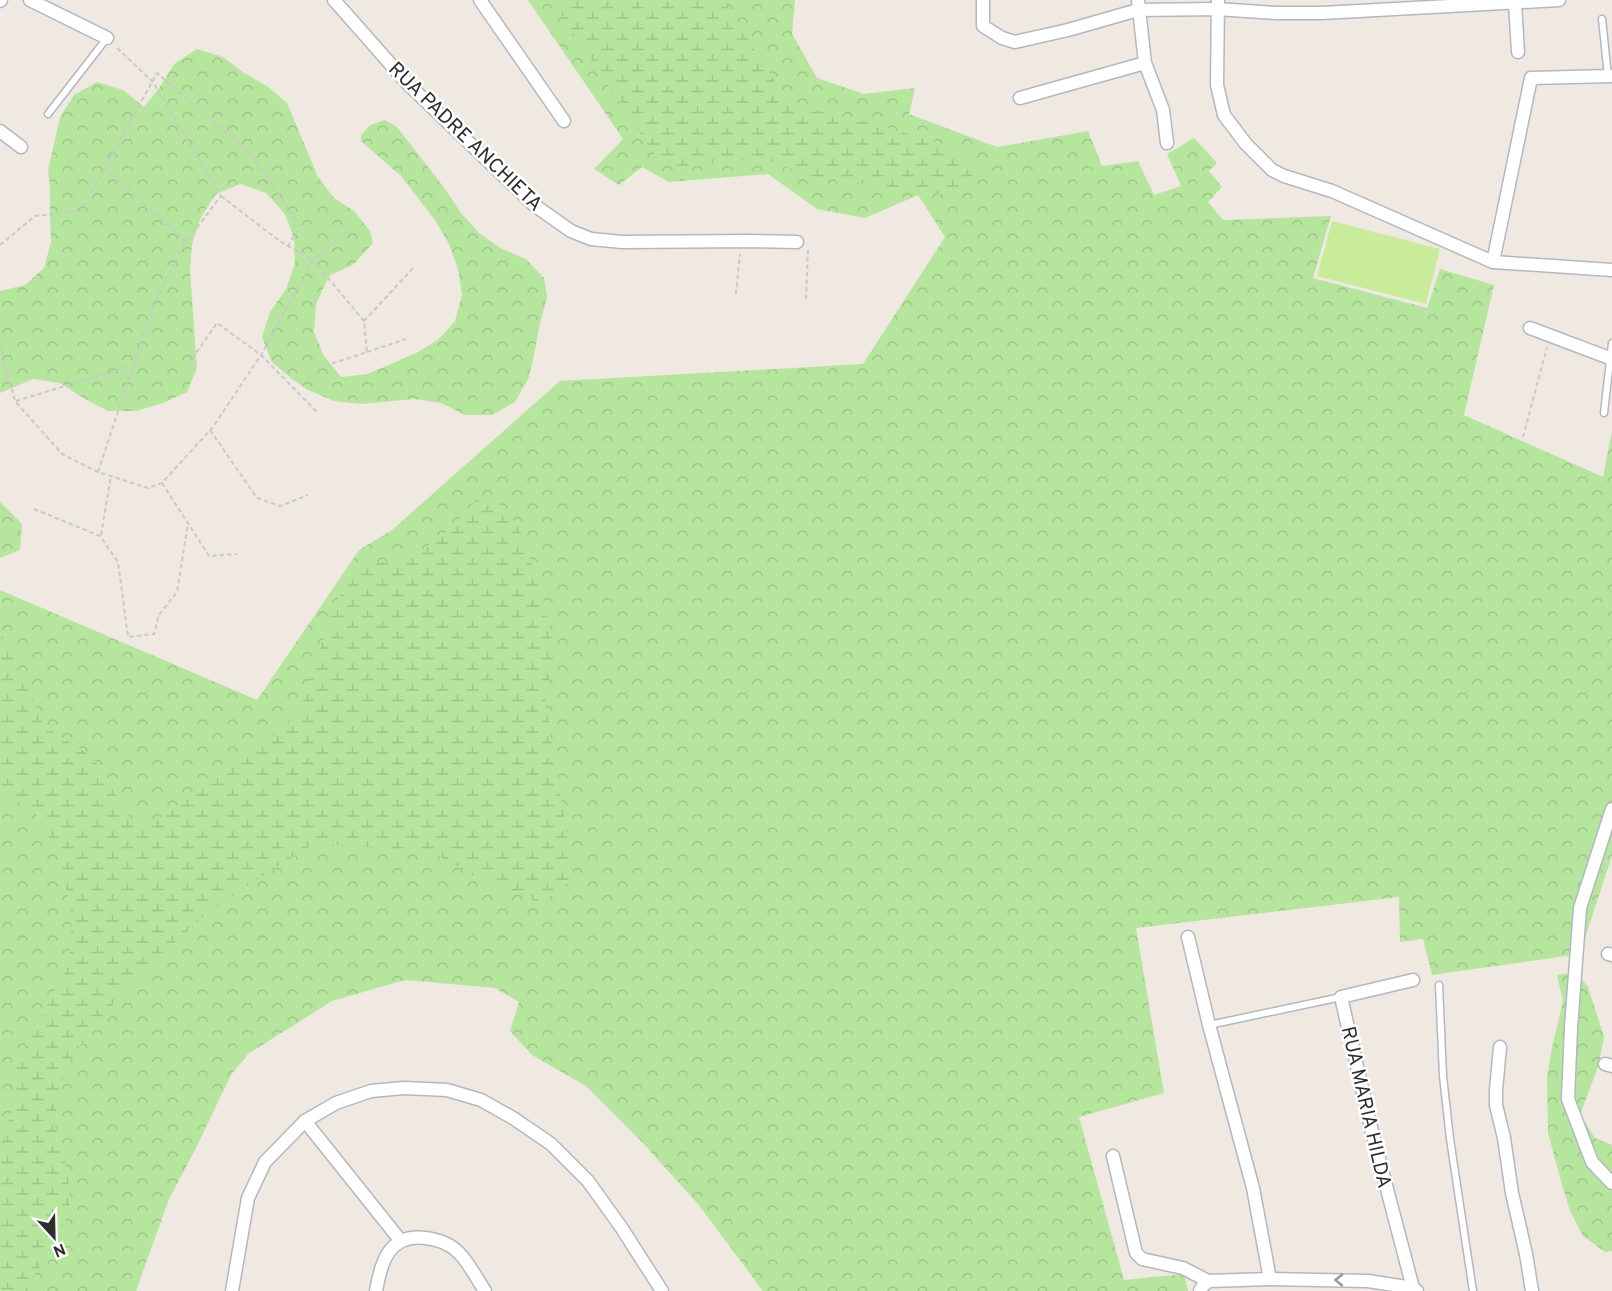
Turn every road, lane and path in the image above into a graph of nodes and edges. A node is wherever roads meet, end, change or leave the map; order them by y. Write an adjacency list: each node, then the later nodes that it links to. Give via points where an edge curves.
1 (30, 0): 14 (street)
2 (334, 0): 12 (street, RUA PADRE ANCHIETA)
3 (341, 0): 12 (street)
4 (480, 0): 21 (street)
5 (984, 0): 10 (street, via 983,26 1015,42 1068,30)
6 (1559, 0): 7 (street)
7 (1542, 1): 9 (street)
8 (1498, 2): 9 (street); 11 (street, via 1322,13 1276,13)
9 (1515, 3): 15 (street)
10 (1138, 5): 11 (street); 16 (street)
11 (1217, 5): 34 (street, via 1217,85 1224,115 1272,170 1332,191)
12 (347, 14): 29 (street, RUA PADRE ANCHIETA, via 408,84 534,205 571,231 591,239 622,242)
13 (1602, 19): 17 (lane)
14 (107, 38): 18 (path); 20 (lane)
15 (1518, 52)
16 (1145, 63): 19 (street); 23 (street, via 1163,110)
17 (1610, 76): 34 (street, via 1531,78)
18 (153, 82): 25 (path); 26 (path); 32 (path, via 157,73 250,154 300,226)
19 (1020, 98)
20 (48, 114)
21 (564, 121)
22 (0, 131): 24 (street)
23 (1167, 143)
24 (21, 147)
25 (105, 168): 28 (path); 31 (path, via 81,211 35,216)
26 (221, 196): 28 (path); 32 (path)
27 (347, 231): 33 (path)
28 (186, 242): 48 (path, via 152,308)
29 (741, 242): 30 (street, RUA PADRE ANCHIETA); 37 (path)
30 (796, 242): 38 (path, via 806,242 808,246)
31 (0, 245)
32 (288, 246): 33 (path)
33 (314, 260): 39 (path); 46 (path)
34 (1492, 262): 36 (street)
35 (415, 266): 39 (path)
36 (1612, 270)
37 (736, 294)
38 (806, 298)
39 (364, 321): 45 (path)
40 (1530, 328): 41 (street)
41 (1551, 336): 47 (street); 55 (path)
42 (406, 339): 45 (path)
43 (1612, 343): 47 (lane)
44 (0, 345): 51 (path)
45 (367, 352): 50 (path)
46 (261, 355): 49 (path, via 217,322); 52 (path); 54 (path)
47 (1611, 358): 53 (lane)
48 (134, 365): 51 (path); 56 (path)
49 (188, 365)
50 (325, 366)
51 (15, 401): 56 (path, via 62,454)
52 (318, 413)
53 (1604, 413)
54 (210, 430): 58 (path); 59 (path, via 257,498 280,506)
55 (1523, 437)
56 (98, 472): 57 (path)
57 (111, 476): 58 (path, via 148,488); 62 (path)
58 (162, 483): 61 (path)
59 (308, 495)
60 (34, 509): 62 (path)
61 (188, 524): 62 (path, via 177,592 159,615 154,634 128,637 118,562); 63 (path, via 209,556)
62 (100, 536)
63 (237, 554)
64 (1612, 809): 73 (street, via 1581,908 1568,1100 1592,1162)
65 (1188, 937): 69 (street)
66 (1413, 980): 68 (street)
67 (1439, 985): 82 (lane, via 1450,1139)
68 (1341, 997): 69 (lane); 77 (street, RUA MARIA HILDA, via 1373,1136)
69 (1209, 1025): 75 (street, via 1253,1188)
70 (1500, 1047): 83 (street, via 1496,1105)
71 (305, 1121): 74 (street); 78 (street, via 265,1162 248,1198); 81 (street, via 336,1103 371,1091 447,1090 482,1100 551,1144 588,1181)
72 (1113, 1156): 76 (street, via 1136,1253 1142,1259 1183,1268)
73 (1612, 1183)
74 (400, 1240): 79 (street, via 380,1267); 80 (street, via 422,1237 443,1241 459,1253)
75 (1270, 1279): 76 (street); 77 (street, one-way to 75, via 1368,1281)
76 (1204, 1286)
77 (1415, 1289)
78 (232, 1291)
79 (376, 1291)
80 (485, 1291)
81 (662, 1291)
82 (1473, 1291)
83 (1532, 1291)

